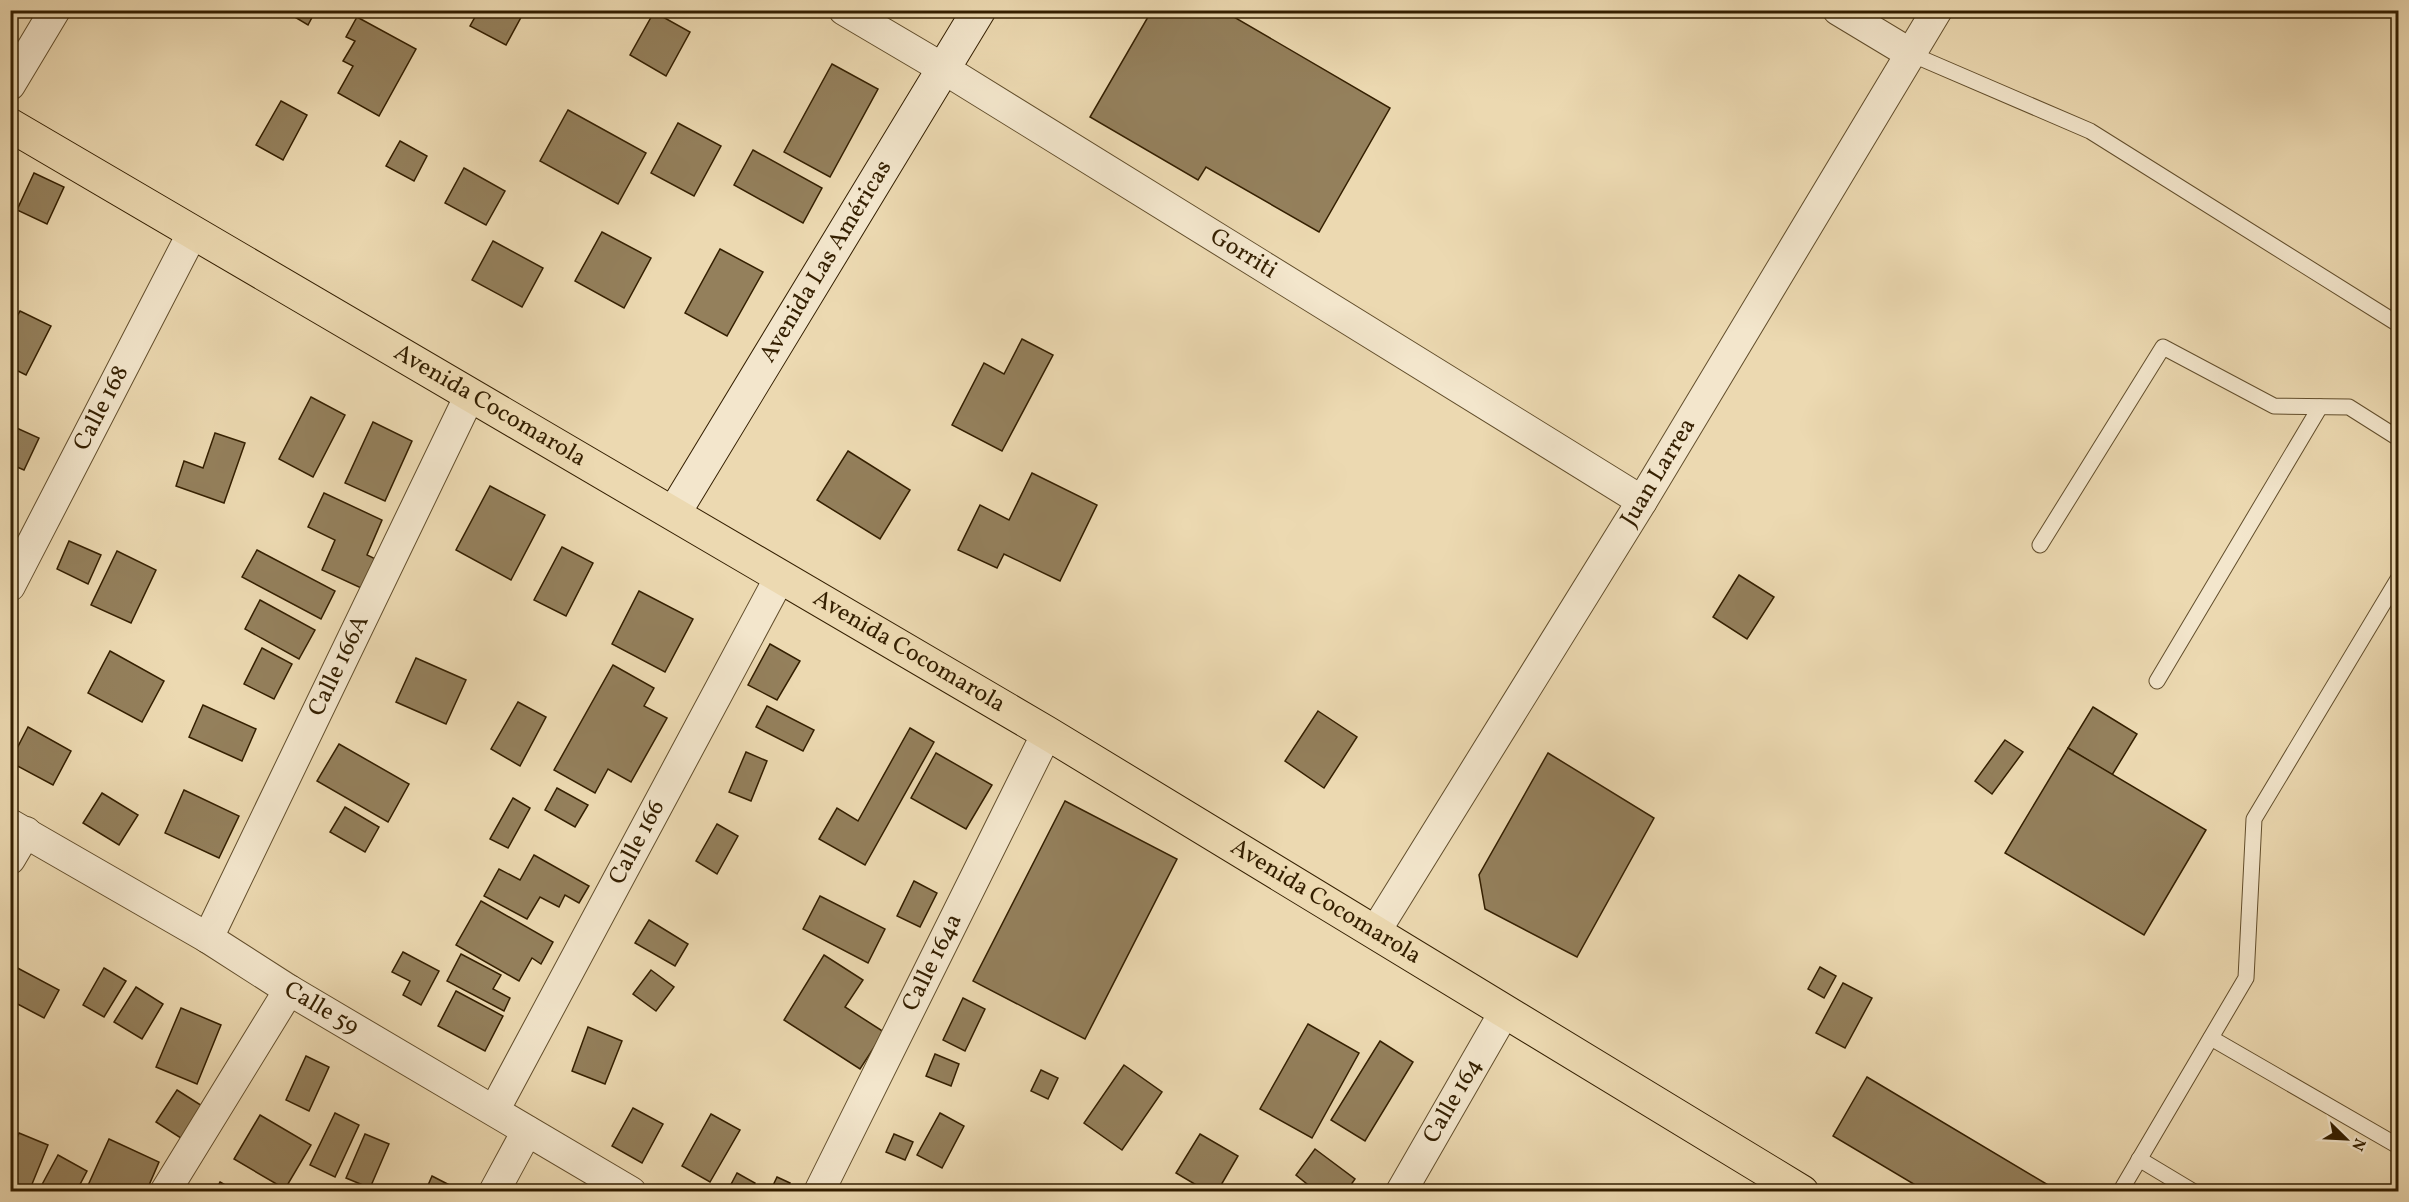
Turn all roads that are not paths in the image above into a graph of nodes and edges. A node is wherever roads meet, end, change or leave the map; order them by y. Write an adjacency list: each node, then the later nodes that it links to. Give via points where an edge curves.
1 (55, 10): 8 (street)
2 (844, 10): 7 (street, Gorriti)
3 (980, 10): 7 (main road, Avenida Las Américas)
4 (1838, 10): 6 (street)
5 (1937, 10): 6 (street, Juan Larrea)
6 (1911, 54): 11 (lane, via 2090,131); 15 (street, Juan Larrea)
7 (944, 69): 15 (street, Gorriti); 16 (main road, Avenida Las Américas)
8 (10, 85)
9 (10, 124): 10 (main road, Avenida Cocomarola)
10 (193, 232): 12 (main road, Avenida Cocomarola); 20 (street, Calle 168)
11 (2398, 324)
12 (470, 395): 16 (main road, Avenida Cocomarola); 26 (street, Calle 166A)
13 (2320, 407): 14 (lane, via 2349,407); 17 (lane, via 2274,406 2163,346); 21 (lane)
14 (2398, 438)
15 (1642, 501): 25 (street, Juan Larrea)
16 (674, 513): 18 (main road, Avenida Cocomarola)
17 (2040, 545)
18 (780, 577): 22 (main road, Avenida Cocomarola); 30 (street, Calle 166)
19 (2398, 579): 29 (lane, via 2254,819 2246,978)
20 (10, 586)
21 (2157, 681)
22 (1047, 733): 25 (main road, Avenida Cocomarola); 37 (street, Calle 164a)
23 (18, 828): 24 (street); 26 (street, Calle 59)
24 (10, 859)
25 (1375, 932): 28 (main road, Avenida Cocomarola)
26 (208, 938): 27 (street, Calle 59)
27 (289, 990): 30 (street, Calle 59); 34 (street)
28 (1505, 1011): 38 (street, Calle 164); 39 (main road, Avenida Cocomarola)
29 (2211, 1038): 32 (lane); 33 (lane)
30 (495, 1109): 31 (street, Calle 59)
31 (527, 1131): 35 (street); 36 (street, Calle 59)
32 (2398, 1146)
33 (2139, 1160): 40 (lane); 41 (lane)
34 (165, 1191)
35 (494, 1191)
36 (631, 1191)
37 (819, 1191)
38 (1401, 1191)
39 (1802, 1191)
40 (2120, 1191)
41 (2194, 1191)

